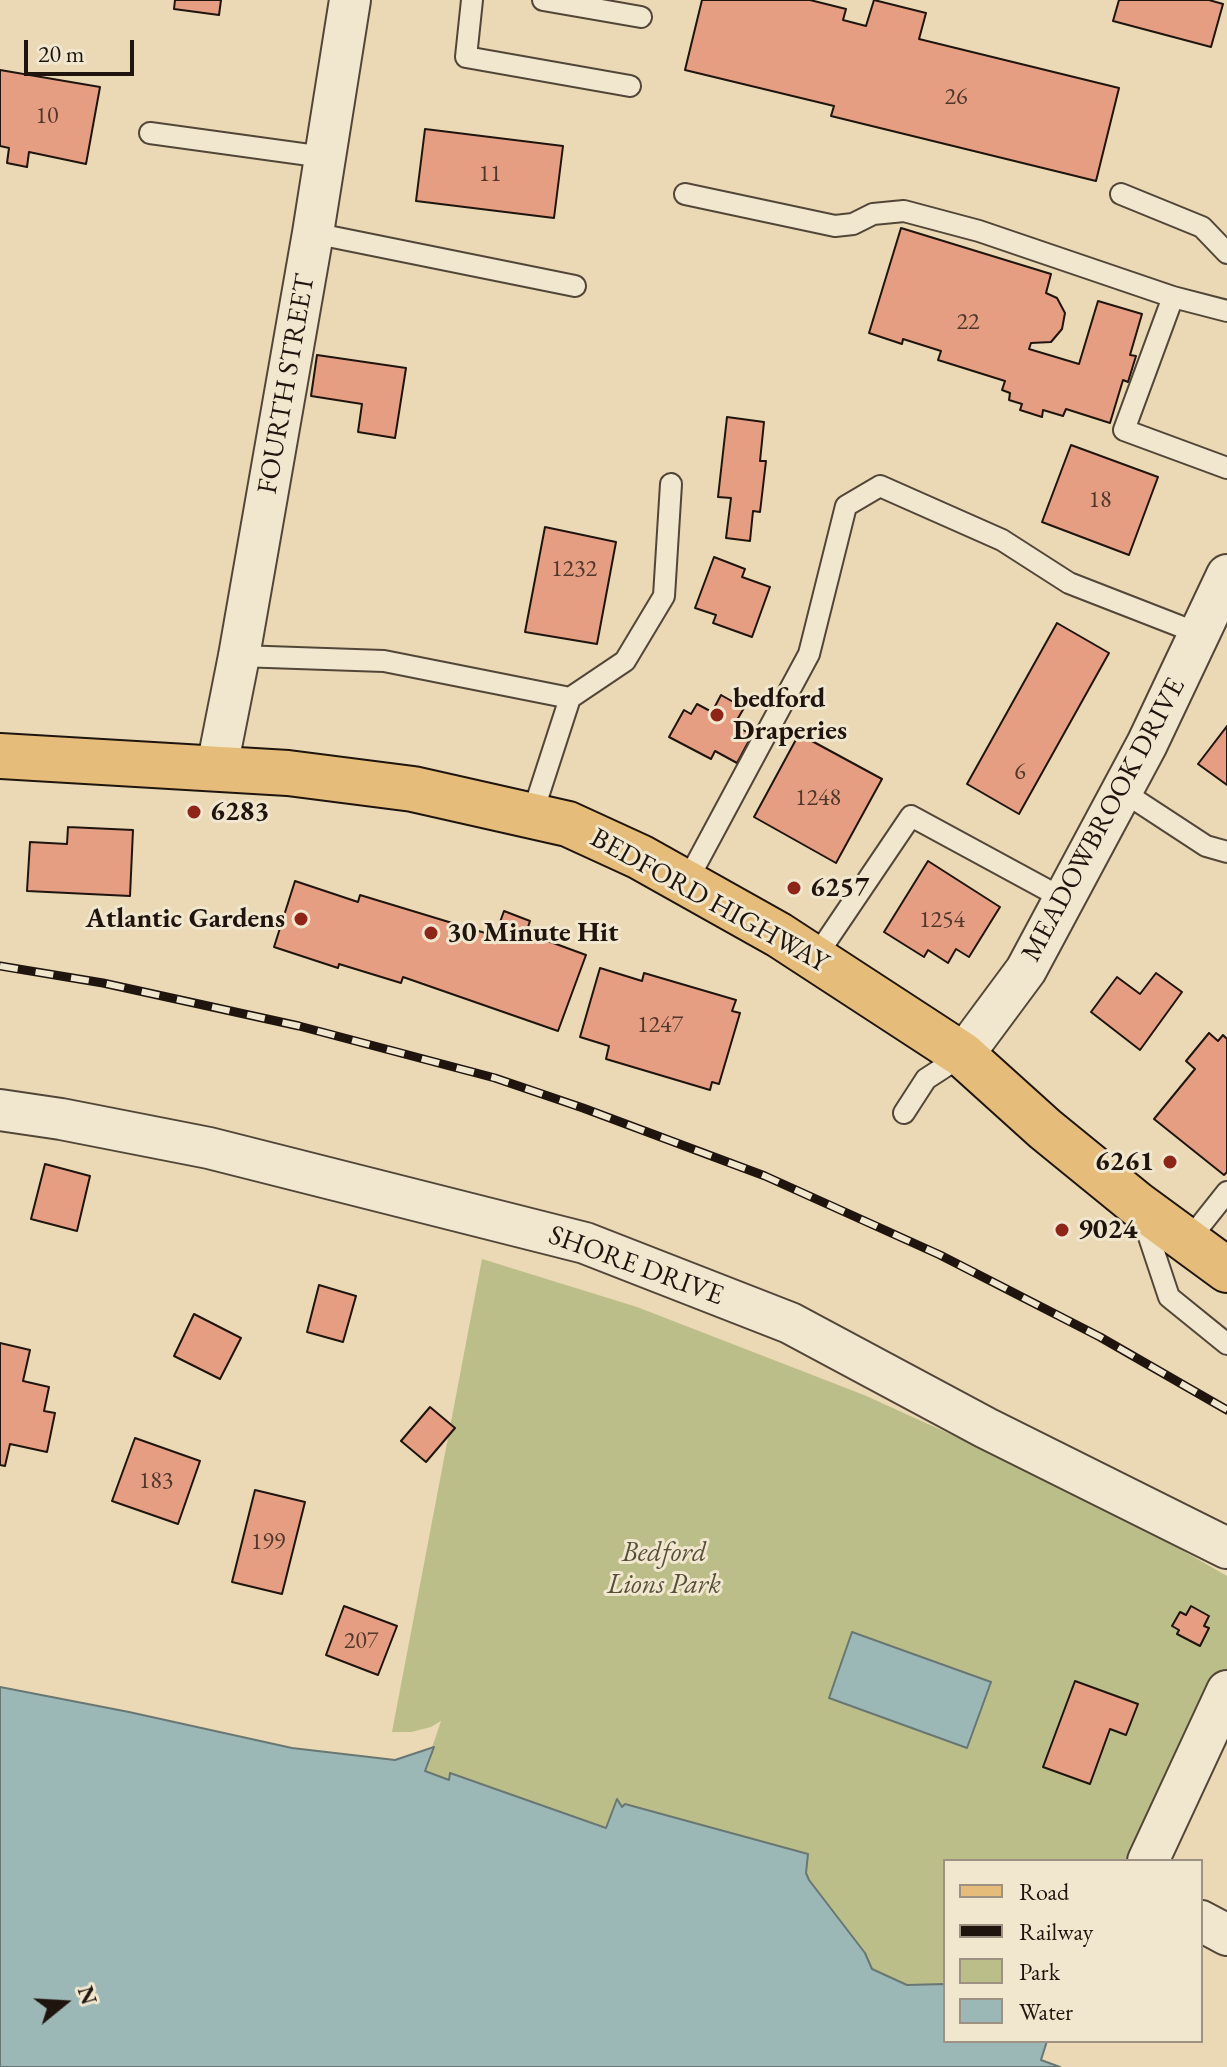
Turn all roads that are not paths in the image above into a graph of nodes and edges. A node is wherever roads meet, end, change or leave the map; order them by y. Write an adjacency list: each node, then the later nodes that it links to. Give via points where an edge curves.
1 (350, 0): 7 (street, FOURTH STREET)
2 (472, 0): 5 (lane, via 466,57)
3 (543, 0): 4 (lane)
4 (641, 17)
5 (630, 86)
6 (150, 133): 7 (lane)
7 (324, 157): 10 (street, FOURTH STREET)
8 (685, 194): 13 (lane, via 835,226 904,211)
9 (1121, 194): 11 (lane, via 1202,227)
10 (313, 233): 12 (lane); 19 (street, FOURTH STREET)
11 (1227, 253)
12 (575, 286)
13 (1173, 297): 14 (lane); 15 (lane, via 1124,430)
14 (1227, 311)
15 (1227, 468)
16 (671, 484): 20 (lane, via 664,596 625,661)
17 (1227, 575): 18 (street, MEADOWBROOK DRIVE)
18 (1200, 634): 23 (street, MEADOWBROOK DRIVE); 26 (lane, via 1069,583 1002,540 880,486 846,506 809,654)
19 (239, 656): 20 (lane, via 384,661); 22 (street, FOURTH STREET)
20 (570, 698): 24 (lane)
21 (0, 756): 22 (main road, BEDFORD HIGHWAY)
22 (217, 767): 24 (main road, BEDFORD HIGHWAY, via 413,789)
23 (1122, 791): 25 (lane, via 1206,846); 27 (street, MEADOWBROOK DRIVE)
24 (532, 815): 26 (main road, BEDFORD HIGHWAY, via 568,824)
25 (1227, 852)
26 (686, 883): 28 (main road, BEDFORD HIGHWAY)
27 (1064, 899): 28 (lane, via 911,816); 29 (street, MEADOWBROOK DRIVE, via 1026,970)
28 (815, 958): 29 (main road, BEDFORD HIGHWAY)
29 (963, 1055): 31 (lane, via 926,1079); 33 (main road, BEDFORD HIGHWAY)
30 (0, 1110): 37 (street, SHORE DRIVE, via 209,1148 585,1243 790,1323)
31 (904, 1113)
32 (1227, 1192): 34 (lane)
33 (1137, 1204): 34 (main road, BEDFORD HIGHWAY); 36 (lane, via 1169,1297)
34 (1188, 1241): 35 (main road, BEDFORD HIGHWAY)
35 (1227, 1270)
36 (1227, 1344)
37 (1227, 1548)
38 (1227, 1691): 39 (street)
39 (1149, 1859)
40 (1203, 1922): 41 (street)
41 (1227, 1935)

